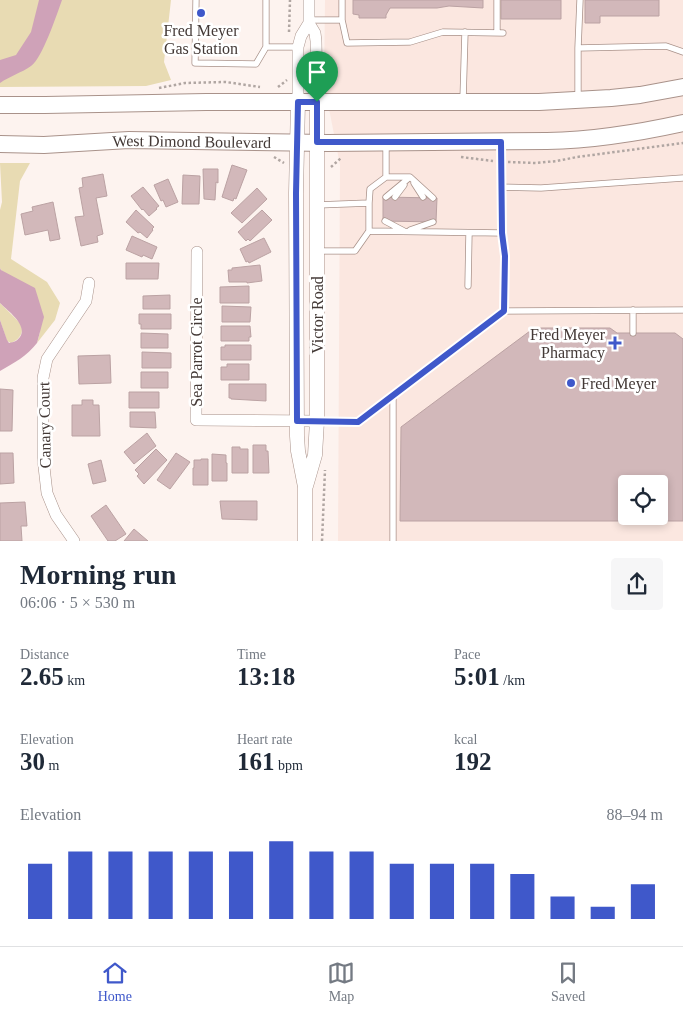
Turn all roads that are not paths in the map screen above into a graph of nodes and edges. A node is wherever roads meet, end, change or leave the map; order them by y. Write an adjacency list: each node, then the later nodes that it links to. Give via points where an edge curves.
1 (196, 0): 10 (lane, via 195,63 256,64)
2 (266, 0): 10 (lane)
3 (309, 0): 8 (street)
4 (342, 0): 7 (lane)
5 (497, 0): 9 (lane, via 500,33)
6 (580, 0): 12 (lane)
7 (342, 20): 8 (lane); 9 (lane, via 347,42 410,42 443,32)
8 (309, 22): 11 (street); 17 (street, via 316,41)
9 (465, 32): 18 (lane)
10 (266, 47): 11 (lane)
11 (298, 47): 16 (street)
12 (578, 48): 13 (lane, via 666,46); 15 (lane)
13 (683, 52)
14 (683, 87): 15 (main road)
15 (578, 101): 18 (main road)
16 (298, 102): 17 (main road); 19 (main road); 21 (street, Victor Road)
17 (317, 102): 18 (main road); 22 (street, Victor Road)
18 (463, 102)
19 (0, 105)
20 (683, 123): 24 (main road, West Dimond Boulevard, via 592,138)
21 (297, 142): 22 (main road, West Dimond Boulevard); 25 (main road, West Dimond Boulevard, via 129,140); 53 (street, Victor Road)
22 (317, 142): 23 (main road, West Dimond Boulevard); 35 (street, Victor Road)
23 (386, 142): 24 (main road, West Dimond Boulevard); 26 (lane)
24 (501, 142): 29 (lane)
25 (0, 144)
26 (386, 177): 27 (lane); 34 (lane, via 370,190)
27 (410, 177): 30 (lane); 31 (lane); 32 (lane); 33 (lane)
28 (683, 178): 29 (lane, via 541,188)
29 (502, 187): 43 (lane)
30 (386, 197)
31 (395, 197)
32 (423, 197)
33 (433, 198)
34 (369, 203): 35 (lane); 40 (lane)
35 (317, 205): 44 (street, Victor Road)
36 (386, 220): 41 (lane)
37 (394, 221): 41 (lane)
38 (422, 221): 41 (lane)
39 (433, 222): 41 (lane)
40 (369, 232): 41 (lane); 44 (lane, via 355,251)
41 (406, 232): 42 (lane)
42 (468, 233): 43 (lane); 47 (lane)
43 (502, 233): 50 (lane)
44 (316, 251): 54 (street, Victor Road)
45 (197, 252): 53 (street, Sea Parrot Circle, via 196,420)
46 (89, 283): 56 (street, Canary Court, via 86,301 48,359 43,378 43,458 47,493 56,515)
47 (468, 286)
48 (633, 310): 49 (lane); 50 (lane); 51 (lane)
49 (683, 310)
50 (504, 311): 52 (lane)
51 (633, 333)
52 (393, 395): 54 (lane, via 358,422); 58 (lane)
53 (297, 421): 54 (street, Sea Parrot Circle); 55 (street, Victor Road, via 298,451)
54 (318, 421): 55 (street, Victor Road, via 315,455)
55 (305, 487): 57 (street, Victor Road)
56 (74, 541)
57 (305, 541)
58 (394, 541)

